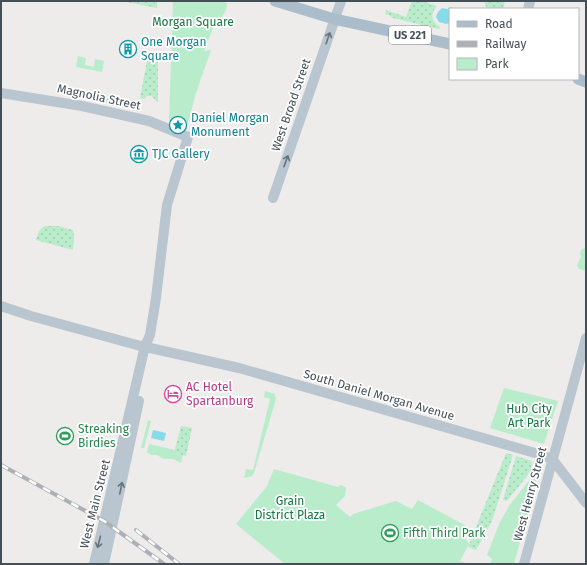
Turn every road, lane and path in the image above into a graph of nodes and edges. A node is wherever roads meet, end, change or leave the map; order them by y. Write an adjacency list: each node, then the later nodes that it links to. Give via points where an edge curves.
1 (275, 1): 3 (main road, US 221)
2 (341, 1): 3 (street, West Broad Street)
3 (334, 19): 4 (main road, US 221); 7 (street, West Broad Street, one-way to 3)
4 (449, 44)
5 (1, 93): 6 (street, Magnolia Street, via 82,106 149,121)
6 (188, 137): 10 (street, West Main Street, via 167,205)
7 (273, 198)
8 (1, 306): 10 (street, South Daniel Morgan Avenue)
9 (586, 338): 11 (street, West Henry Street)
10 (148, 347): 11 (street, South Daniel Morgan Avenue, via 246,370); 13 (street, West Main Street, one-way to 13); 14 (street, West Main Street, one-way to 10)
11 (553, 460): 12 (street); 15 (street, West Henry Street)
12 (586, 503)
13 (94, 564)
14 (104, 564)
15 (524, 564)

